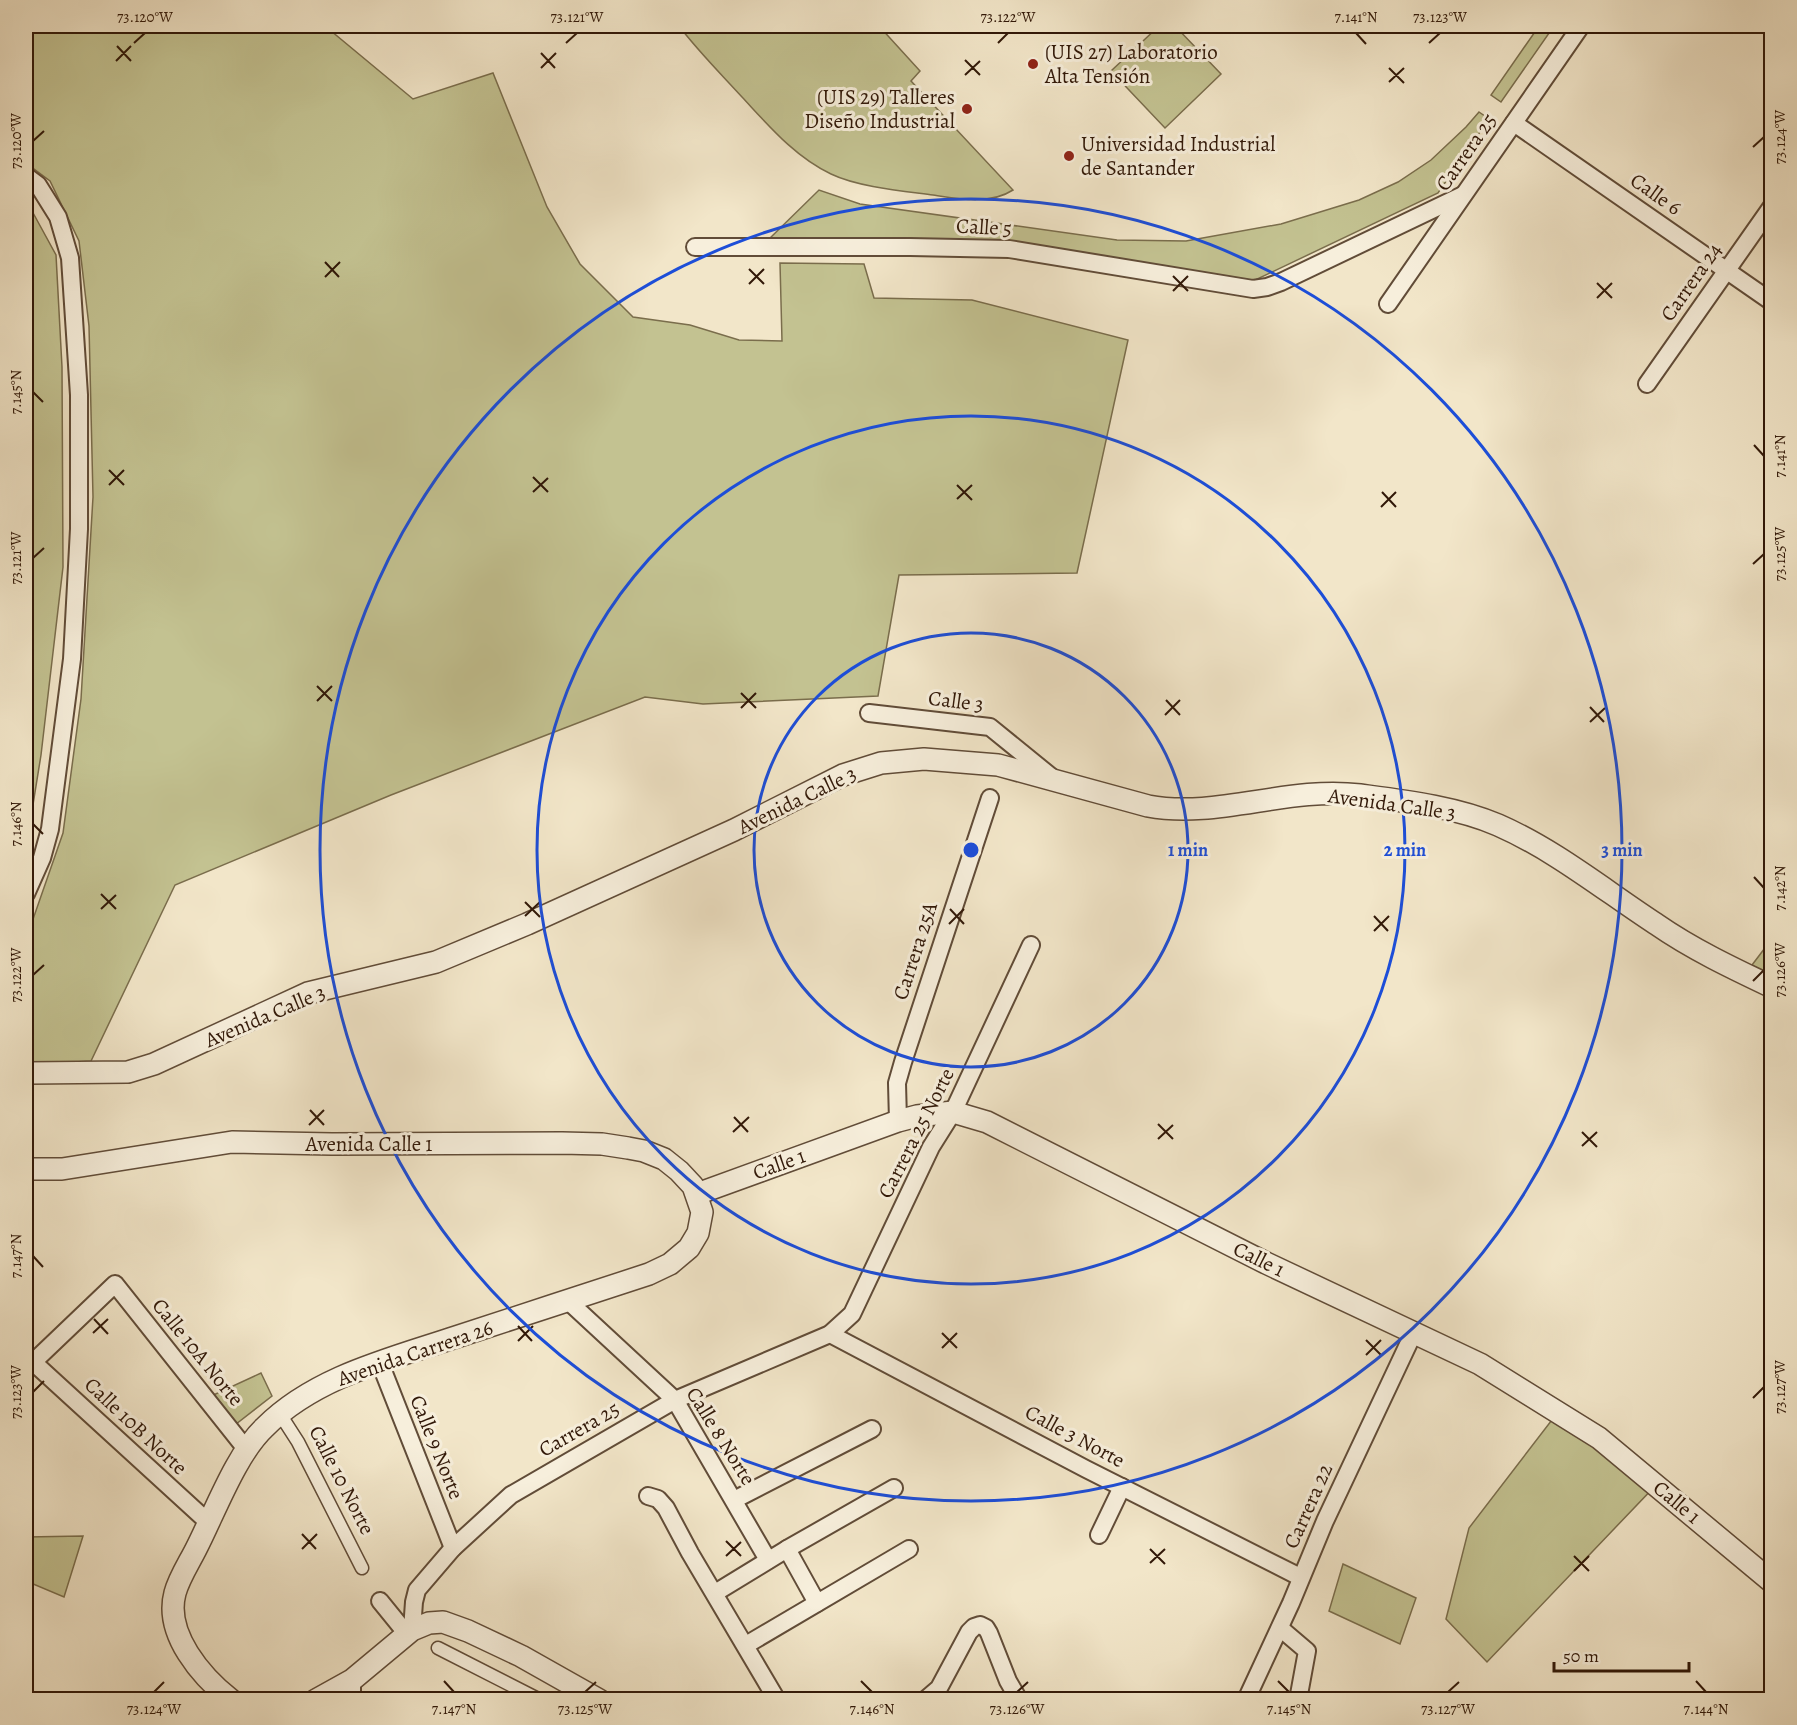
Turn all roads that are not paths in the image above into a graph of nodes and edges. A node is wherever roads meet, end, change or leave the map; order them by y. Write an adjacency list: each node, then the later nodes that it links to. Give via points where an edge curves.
1 (1581, 26): 2 (street, Carrera 25)
2 (1514, 123): 4 (street, Carrera 25); 7 (street, Calle 6)
3 (26, 176): 14 (street, via 38,185 58,217 70,258 79,395 79,529 72,659 50,830)
4 (1463, 195): 6 (street, Calle 5, via 1267,287 1252,289 1009,249); 9 (street, Carrera 25)
5 (1772, 206): 7 (street, Carrera 24)
6 (695, 247)
7 (1726, 271): 8 (street, Calle 6); 10 (street, Carrera 24)
8 (1772, 302)
9 (1388, 304)
10 (1647, 384)
11 (869, 713): 12 (street, Calle 3, via 990,727)
12 (1055, 779): 16 (street, Avenida Calle 3, via 1169,810 1319,793 1378,798 1474,816 1531,842 1657,925); 17 (street, Avenida Calle 3, via 972,761 898,760 867,767 436,962 308,993 154,1064 128,1072)
13 (990, 798): 19 (street, Carrera 25A, via 897,1083)
14 (26, 894)
15 (1031, 945): 18 (street, Carrera 25 Norte)
16 (1772, 987)
17 (27, 1074)
18 (953, 1112): 19 (street, Calle 1); 23 (street, Calle 1, via 987,1122 1256,1258); 24 (street, Carrera 25 Norte, via 931,1147 857,1306)
19 (898, 1121): 21 (street, Calle 1)
20 (26, 1169): 21 (street, Avenida Calle 1, via 62,1169 232,1142 572,1143 628,1148 664,1159 689,1180)
21 (697, 1194): 22 (street, Avenida Carrera 26, via 702,1212 698,1233 670,1264 650,1275)
22 (567, 1300): 25 (street, Avenida Carrera 26); 27 (street, Calle 8 Norte)
23 (1414, 1332): 42 (street, Carrera 22); 43 (street, Calle 1, via 1480,1364 1599,1438)
24 (830, 1334): 27 (street, Carrera 25); 31 (street, Calle 3 Norte)
25 (380, 1363): 28 (street, Avenida Carrera 26, via 319,1387); 37 (street, Calle 9 Norte)
26 (29, 1365): 30 (street, Calle 10A Norte, via 115,1284); 35 (street, Calle 10B Norte)
27 (675, 1400): 34 (street, Calle 8 Norte); 37 (street, Carrera 25, via 510,1495)
28 (280, 1414): 30 (street, Avenida Carrera 26); 41 (street, Calle 10 Norte)
29 (872, 1429): 34 (street)
30 (246, 1449): 35 (street, Avenida Carrera 26)
31 (1122, 1487): 36 (street); 42 (street, Calle 3 Norte)
32 (894, 1488): 38 (street)
33 (648, 1496): 44 (street, via 658,1499 666,1508)
34 (734, 1500): 40 (street, Calle 8 Norte)
35 (208, 1523): 52 (street, Avenida Carrera 26, via 175,1592 172,1608 188,1652 201,1672)
36 (1099, 1535)
37 (453, 1548): 48 (street, Carrera 25, via 417,1590)
38 (787, 1549): 40 (street); 46 (street)
39 (909, 1549): 46 (street)
40 (768, 1560): 44 (street)
41 (362, 1568)
42 (1300, 1576): 47 (street, Carrera 22)
43 (1772, 1582)
44 (715, 1593): 49 (street)
45 (380, 1601): 48 (street)
46 (817, 1603): 49 (street)
47 (1280, 1628): 59 (street, Carrera 22); 60 (street, via 1307,1651)
48 (409, 1631): 51 (street); 55 (street, via 443,1622 468,1631)
49 (746, 1645): 56 (street)
50 (438, 1648): 54 (street)
51 (355, 1693): 53 (street)
52 (231, 1700)
53 (316, 1700)
54 (540, 1700)
55 (599, 1700)
56 (777, 1700)
57 (925, 1700): 58 (street, via 939,1688 969,1632 980,1625 986,1628)
58 (1019, 1700)
59 (1246, 1700)
60 (1298, 1700)

